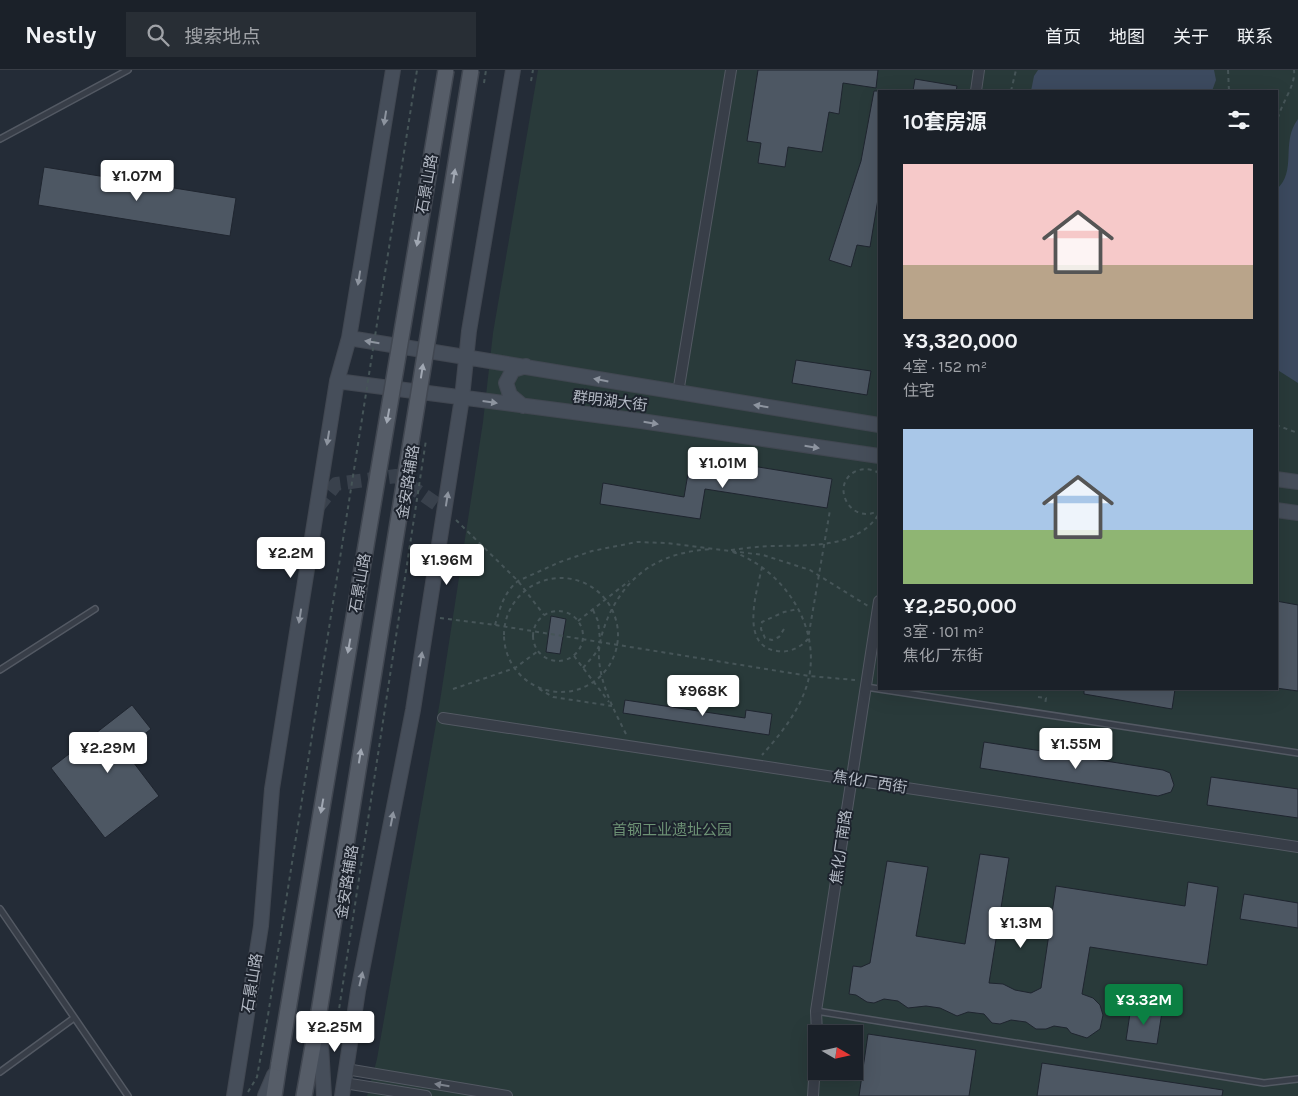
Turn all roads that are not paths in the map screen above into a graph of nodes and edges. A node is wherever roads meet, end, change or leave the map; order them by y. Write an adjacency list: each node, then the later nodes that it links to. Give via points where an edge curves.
1 (128, 70): 9 (lane)
2 (393, 70): 10 (street, 石景山路, one-way to 10)
3 (446, 70): 38 (main road, 石景山路, one-way to 38, bridge)
4 (471, 70): 35 (main road, 石景山路, one-way to 4, bridge)
5 (513, 70): 11 (street)
6 (731, 70): 14 (street)
7 (979, 70): 8 (street)
8 (976, 90)
9 (0, 139)
10 (349, 338): 11 (street, 群明湖大街, one-way to 10); 13 (street, 石景山路)
11 (466, 357): 12 (street, 群明湖大街); 15 (street)
12 (527, 366): 14 (street, 群明湖大街, one-way to 12); 16 (street, via 513,370 506,384 510,395)
13 (337, 381): 15 (street, 群明湖大街); 45 (street, 石景山路, one-way to 45, via 272,789 261,926)
14 (678, 393): 17 (street, 群明湖大街, one-way to 14)
15 (462, 398): 16 (street, 群明湖大街, one-way to 16); 39 (street, one-way to 15, via 358,991 413,710)
16 (523, 406): 18 (street, 群明湖大街, one-way to 18)
17 (878, 425)
18 (878, 456)
19 (1278, 479): 20 (street)
20 (1298, 482)
21 (1278, 510): 22 (street)
22 (1298, 513)
23 (878, 608): 26 (street, 焦化厂南路)
24 (95, 609): 25 (lane)
25 (0, 670)
26 (866, 684): 27 (lane); 31 (street, 焦化厂南路)
27 (878, 686)
28 (904, 690): 30 (lane)
29 (442, 718): 31 (street, 焦化厂西街)
30 (1298, 752)
31 (851, 779): 32 (street, 焦化厂西街); 34 (street, 焦化厂南路)
32 (1298, 847)
33 (0, 909): 36 (lane)
34 (816, 1011): 37 (street, 焦化厂南路); 41 (lane, via 1264,1083)
35 (319, 1012): 48 (main road, 石景山路); 49 (street)
36 (74, 1018): 40 (lane); 44 (lane)
37 (817, 1025)
38 (279, 1063): 46 (street); 47 (main road, 石景山路)
39 (346, 1069): 43 (street); 51 (street, one-way to 39)
40 (0, 1072)
41 (1298, 1079)
42 (814, 1080): 52 (street)
43 (343, 1090): 50 (street)
44 (128, 1096)
45 (234, 1096)
46 (265, 1096)
47 (274, 1096)
48 (304, 1096)
49 (324, 1096)
50 (426, 1096)
51 (507, 1096)
52 (813, 1096)

